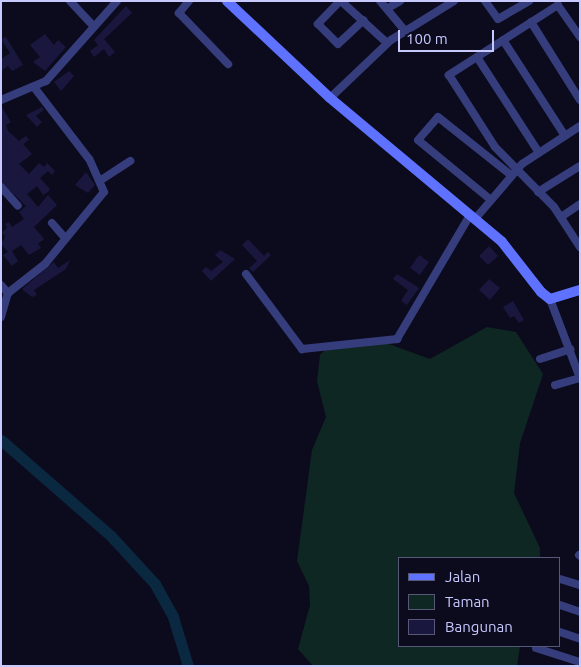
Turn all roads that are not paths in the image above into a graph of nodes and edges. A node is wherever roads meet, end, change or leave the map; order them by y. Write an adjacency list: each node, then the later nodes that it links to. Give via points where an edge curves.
1 (70, 1): 14 (street)
2 (117, 1): 14 (street)
3 (189, 1): 20 (street, via 179,13)
4 (227, 1): 22 (street)
5 (340, 1): 12 (street); 12 (street, via 318,24 338,44)
6 (380, 1): 11 (street)
7 (400, 1): 11 (street)
8 (454, 1): 15 (street)
9 (485, 1): 10 (street, via 498,19)
10 (523, 3)
11 (388, 8): 15 (street)
12 (364, 20): 18 (street)
13 (531, 22): 16 (street, via 560,5); 17 (street); 24 (street)
14 (94, 27): 21 (street, via 55,72)
15 (405, 31): 18 (street)
16 (580, 37)
17 (503, 40): 19 (street); 26 (street)
18 (387, 43): 22 (street)
19 (477, 57): 27 (street); 30 (street, via 449,75)
20 (228, 64)
21 (34, 87): 23 (street); 31 (street)
22 (330, 98): 37 (street)
23 (1, 100)
24 (580, 100)
25 (580, 126): 26 (street)
26 (565, 136): 27 (street)
27 (539, 153): 30 (street)
28 (130, 161): 31 (street)
29 (580, 166): 33 (street)
30 (513, 173): 33 (street); 34 (street); 34 (street, via 438,117 418,140)
31 (102, 180): 40 (street, via 103,197)
32 (1, 187): 36 (street)
33 (538, 192): 38 (street)
34 (491, 200): 37 (street)
35 (580, 204): 38 (street)
36 (18, 206)
37 (473, 217): 42 (street, via 397,339 302,349); 46 (street, via 510,250 540,292)
38 (561, 217): 41 (street)
39 (52, 223): 40 (street)
40 (65, 238): 45 (street, via 45,264)
41 (580, 247)
42 (246, 274)
43 (1, 285): 45 (street)
44 (580, 290): 46 (street)
45 (8, 293): 47 (street)
46 (550, 298): 48 (street)
47 (1, 317)
48 (570, 349): 49 (street); 50 (street, via 580,378)
49 (540, 359)
50 (555, 385)
51 (561, 579): 52 (street)
52 (580, 585)
53 (561, 605): 54 (street)
54 (580, 612)
55 (561, 632): 56 (street)
56 (580, 639)
57 (536, 648): 58 (street)
58 (580, 662)

